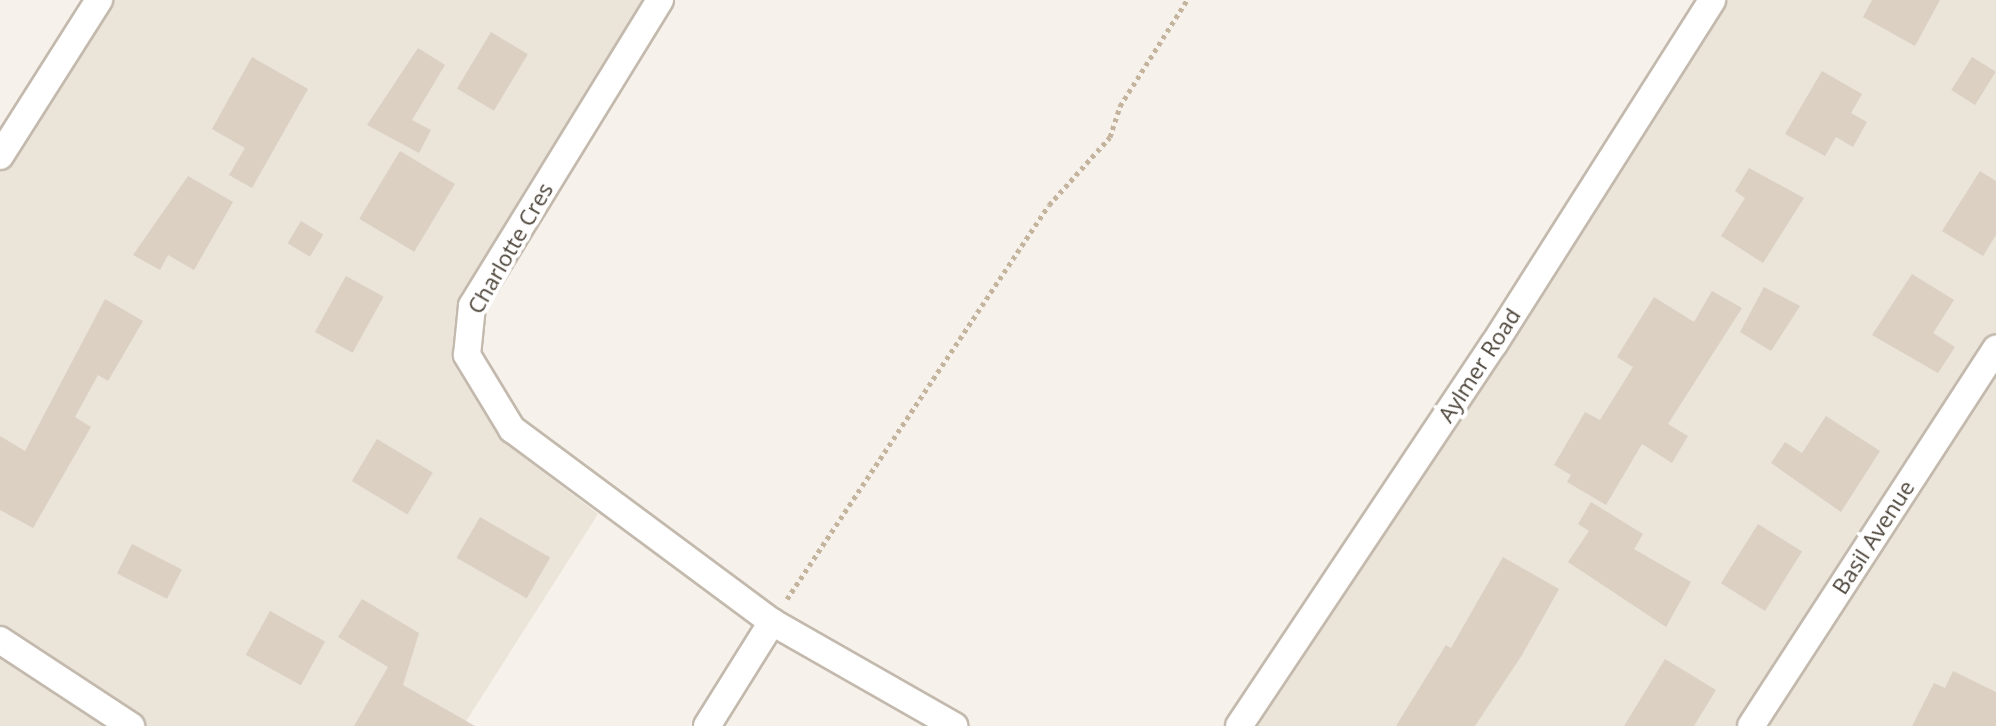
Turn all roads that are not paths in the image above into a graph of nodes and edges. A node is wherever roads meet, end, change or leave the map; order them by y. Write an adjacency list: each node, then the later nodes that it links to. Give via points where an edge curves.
1 (99, 0): 4 (street)
2 (660, 0): 6 (street, Charlotte Cres, via 472,306 467,355 512,429)
3 (1712, 0): 11 (street, Aylmer Road, via 1494,344)
4 (0, 156)
5 (1996, 349): 12 (street, Basil Avenue)
6 (772, 622): 9 (street); 10 (street, Charlotte Cres)
7 (0, 640): 8 (street)
8 (131, 726)
9 (707, 726)
10 (954, 726)
11 (1239, 726)
12 (1751, 726)

